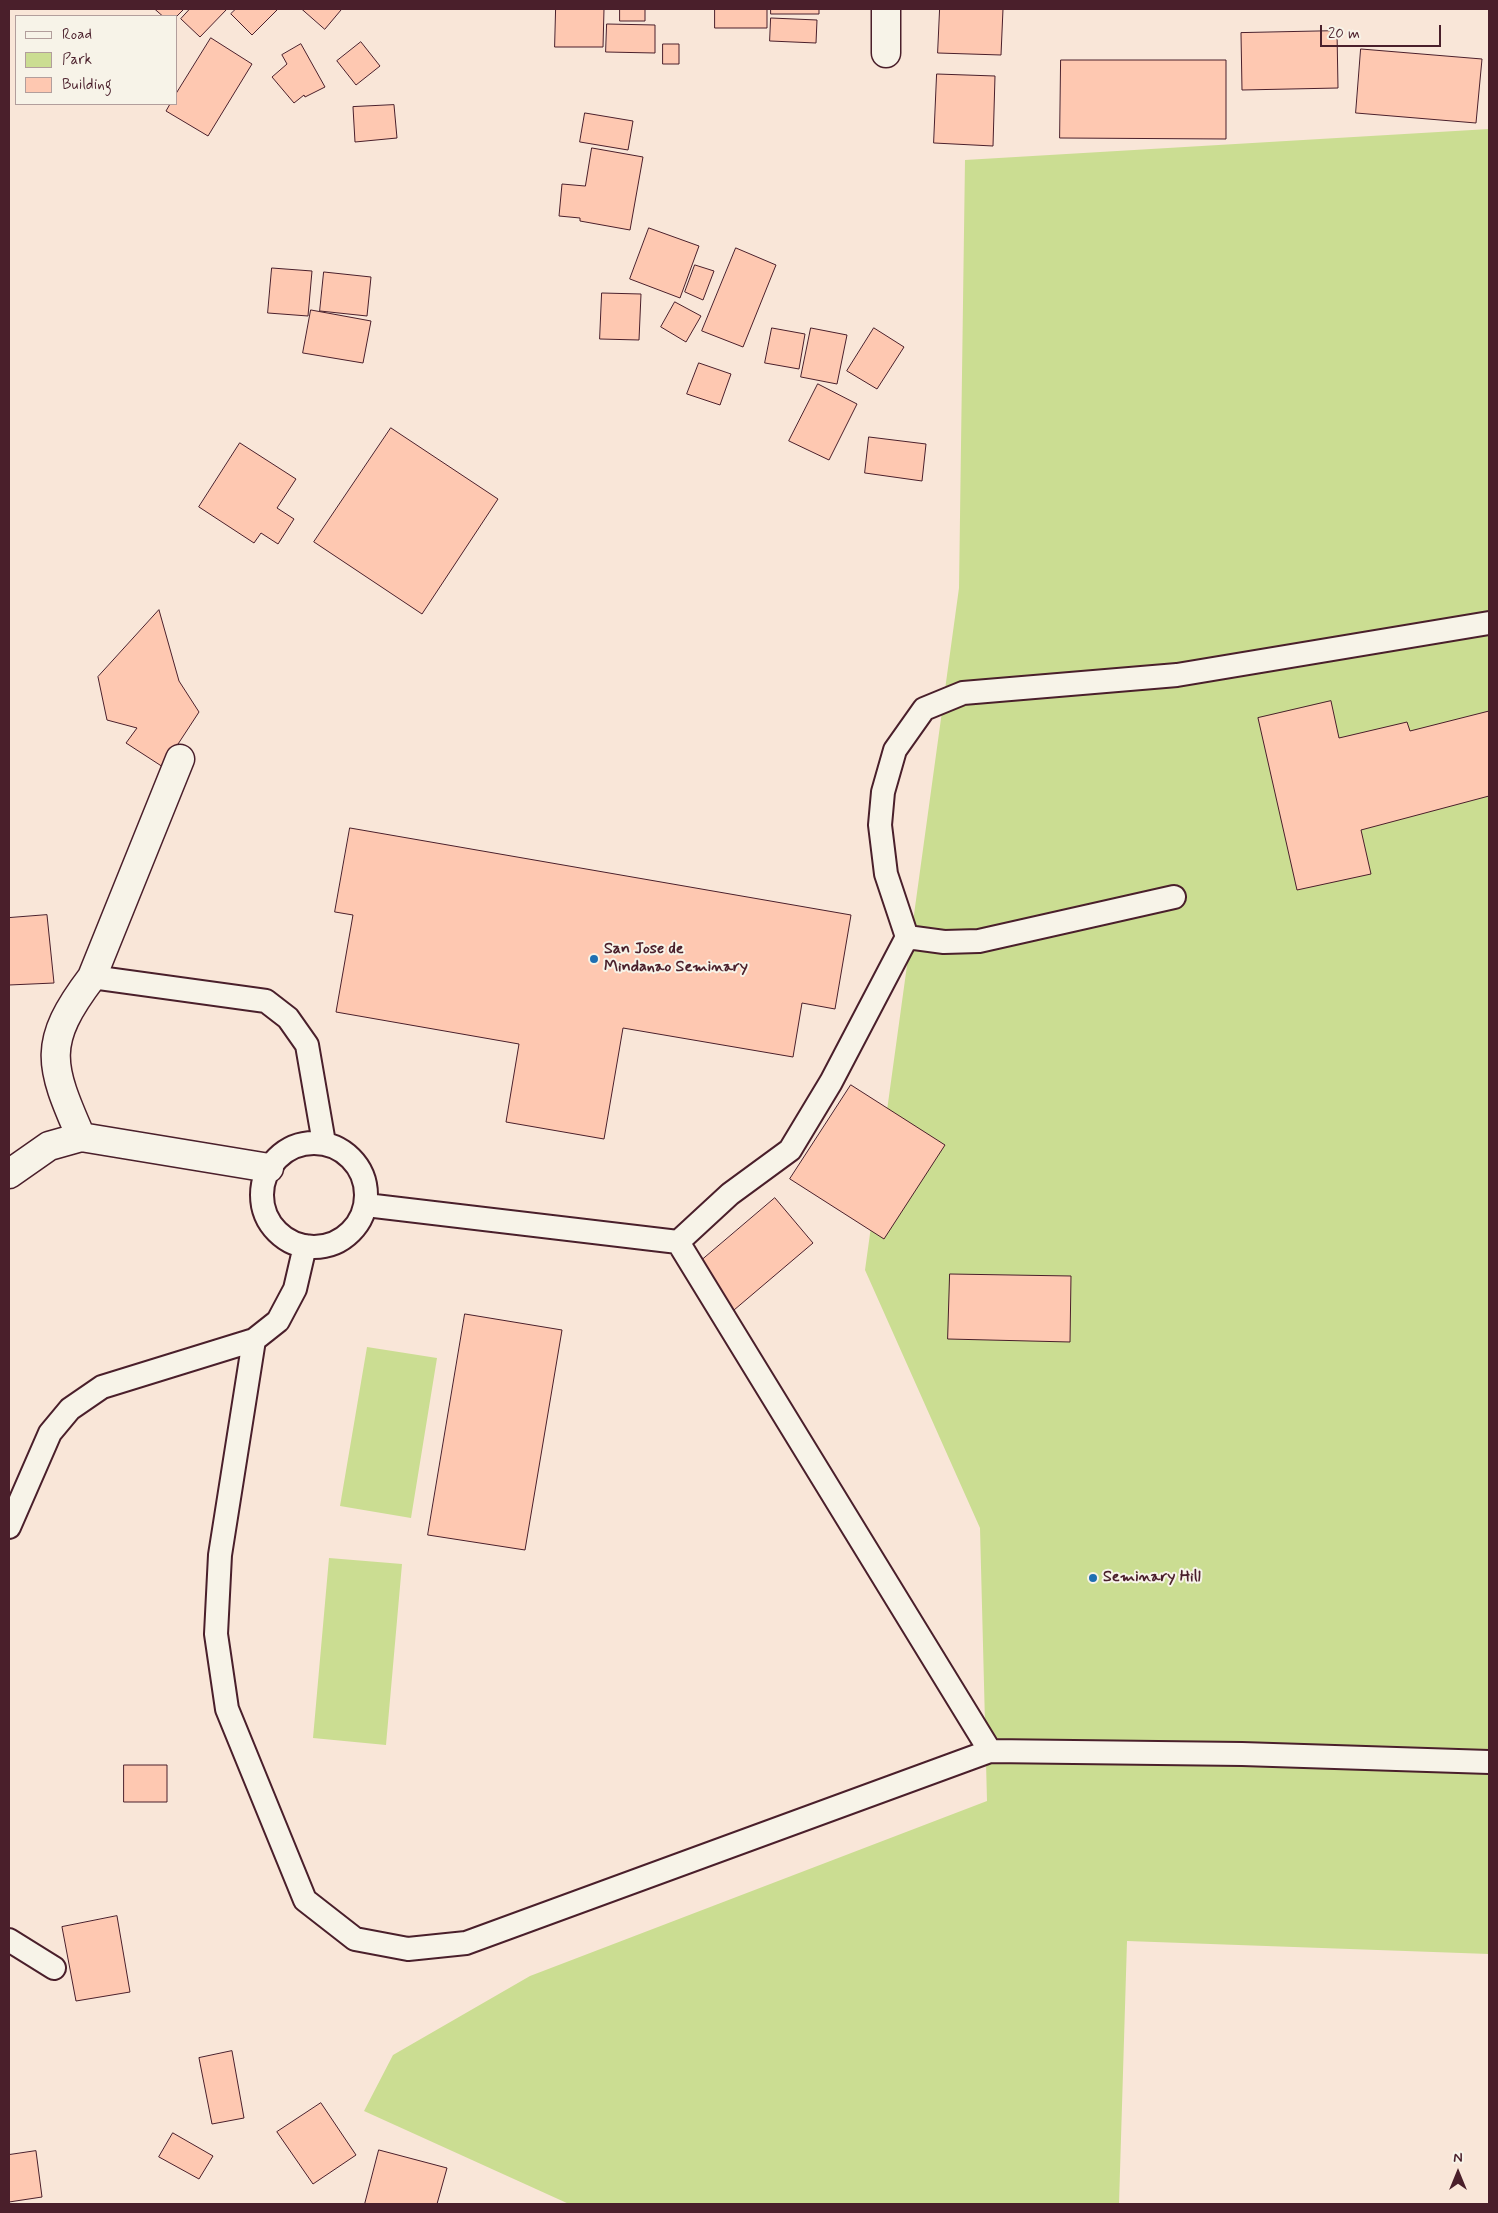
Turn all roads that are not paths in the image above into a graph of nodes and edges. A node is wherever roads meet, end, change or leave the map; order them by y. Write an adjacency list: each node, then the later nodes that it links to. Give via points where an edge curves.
1 (886, 9): 2 (street)
2 (886, 53)
3 (1489, 623): 6 (lane, via 1177,675 963,693 924,709 895,750 883,792 880,825 886,874)
4 (180, 759): 7 (street)
5 (1174, 897): 6 (lane, via 979,941 944,942)
6 (907, 937): 13 (lane, via 831,1082 790,1150 730,1194)
7 (92, 977): 8 (street, via 72,1003 60,1027 55,1052 64,1098); 9 (lane, via 266,1001 288,1018 306,1045)
8 (81, 1137): 10 (street); 11 (street, via 50,1146)
9 (324, 1143): 10 (lane, via 303,1143 284,1151); 12 (lane, via 343,1151 357,1165 366,1184)
10 (269, 1168): 14 (lane, via 262,1186 262,1206 270,1225 286,1239)
11 (9, 1174)
12 (366, 1204): 13 (lane); 14 (lane, via 359,1223 344,1238 325,1246)
13 (678, 1242): 17 (lane)
14 (304, 1246): 15 (lane, via 295,1288 278,1322)
15 (254, 1340): 16 (lane, via 102,1387 70,1409 50,1433); 17 (lane, via 220,1556 216,1634 227,1709 304,1900 355,1939 408,1950 466,1943)
16 (9, 1527)
17 (990, 1751): 18 (lane, via 1242,1754)
18 (1489, 1762)
19 (9, 1940): 20 (lane)
20 (54, 1968)

